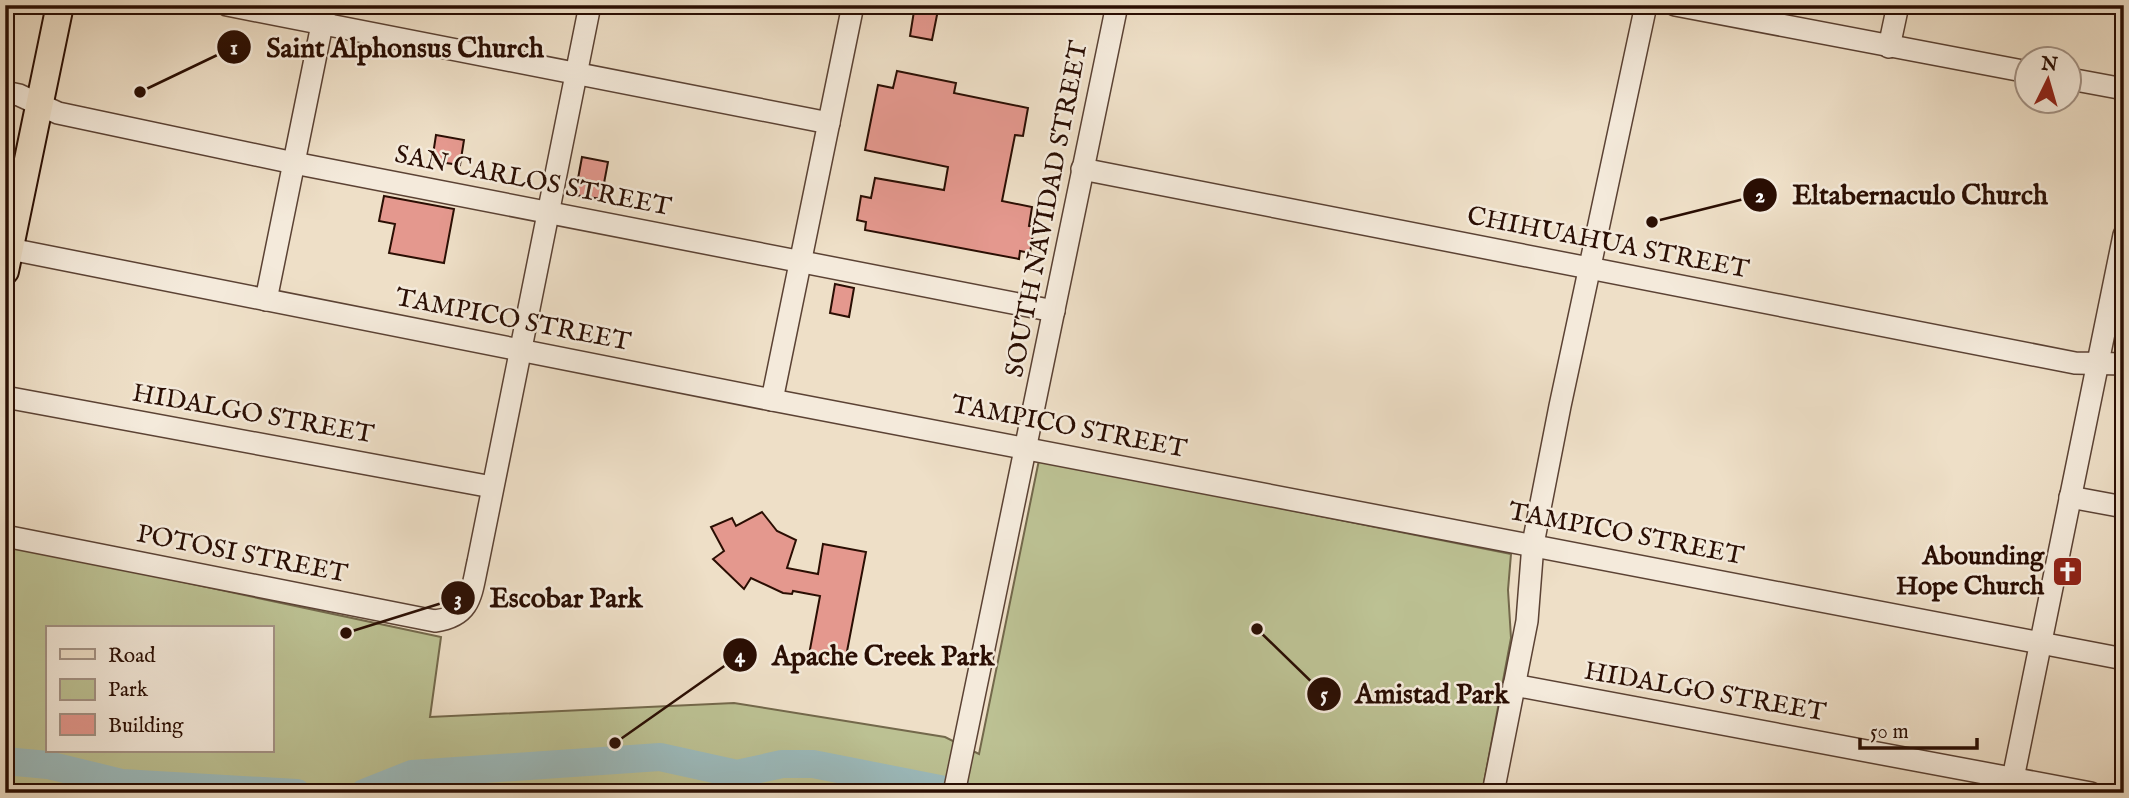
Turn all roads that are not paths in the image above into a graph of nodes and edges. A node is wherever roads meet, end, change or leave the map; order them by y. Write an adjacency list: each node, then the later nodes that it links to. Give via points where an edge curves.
1 (60, 5): 16 (main road)
2 (227, 5): 9 (street)
3 (590, 5): 12 (street)
4 (853, 5): 17 (street)
5 (1117, 5): 19 (street, SOUTH NAVIDAD STREET)
6 (1646, 5): 24 (street)
7 (1675, 5): 10 (street)
8 (1898, 5): 10 (street)
9 (324, 15): 12 (street); 18 (street)
10 (1889, 47): 11 (street)
11 (2014, 69)
12 (575, 75): 17 (street); 20 (street)
13 (2084, 82): 14 (street)
14 (2124, 89)
15 (5, 92): 16 (street, SAN CARLOS STREET)
16 (40, 104): 18 (street, SAN CARLOS STREET, via 58,113); 22 (main road)
17 (829, 123): 23 (street)
18 (294, 163): 20 (street, SAN CARLOS STREET); 25 (street)
19 (1082, 169): 24 (street, CHIHUAHUA STREET); 26 (street, SOUTH NAVIDAD STREET)
20 (546, 214): 23 (street, SAN CARLOS STREET); 27 (street)
21 (2124, 235): 28 (street)
22 (7, 256): 25 (street, TAMPICO STREET)
23 (801, 262): 26 (street, SAN CARLOS STREET); 31 (street)
24 (1587, 268): 28 (street, CHIHUAHUA STREET); 37 (street)
25 (266, 300): 27 (street, TAMPICO STREET)
26 (1054, 311): 32 (street, SOUTH NAVIDAD STREET)
27 (519, 350): 31 (street, TAMPICO STREET); 33 (street)
28 (2097, 364): 29 (street, CHIHUAHUA STREET); 34 (street)
29 (2124, 364)
30 (5, 397): 33 (street, HIDALGO STREET)
31 (772, 400): 32 (street, TAMPICO STREET)
32 (1028, 448): 37 (street, TAMPICO STREET); 42 (street, SOUTH NAVIDAD STREET)
33 (492, 487): 36 (street, POTOSI STREET, via 465,607 452,618 435,621)
34 (2070, 497): 35 (street); 38 (street)
35 (2124, 508)
36 (5, 536)
37 (1533, 544): 38 (street, TAMPICO STREET); 40 (street, via 1527,621)
38 (2040, 643): 39 (street, TAMPICO STREET); 41 (street)
39 (2124, 659)
40 (1514, 685): 41 (street, HIDALGO STREET); 43 (street)
41 (2012, 785): 44 (street, HIDALGO STREET)
42 (954, 793)
43 (1493, 793)
44 (2091, 793)

